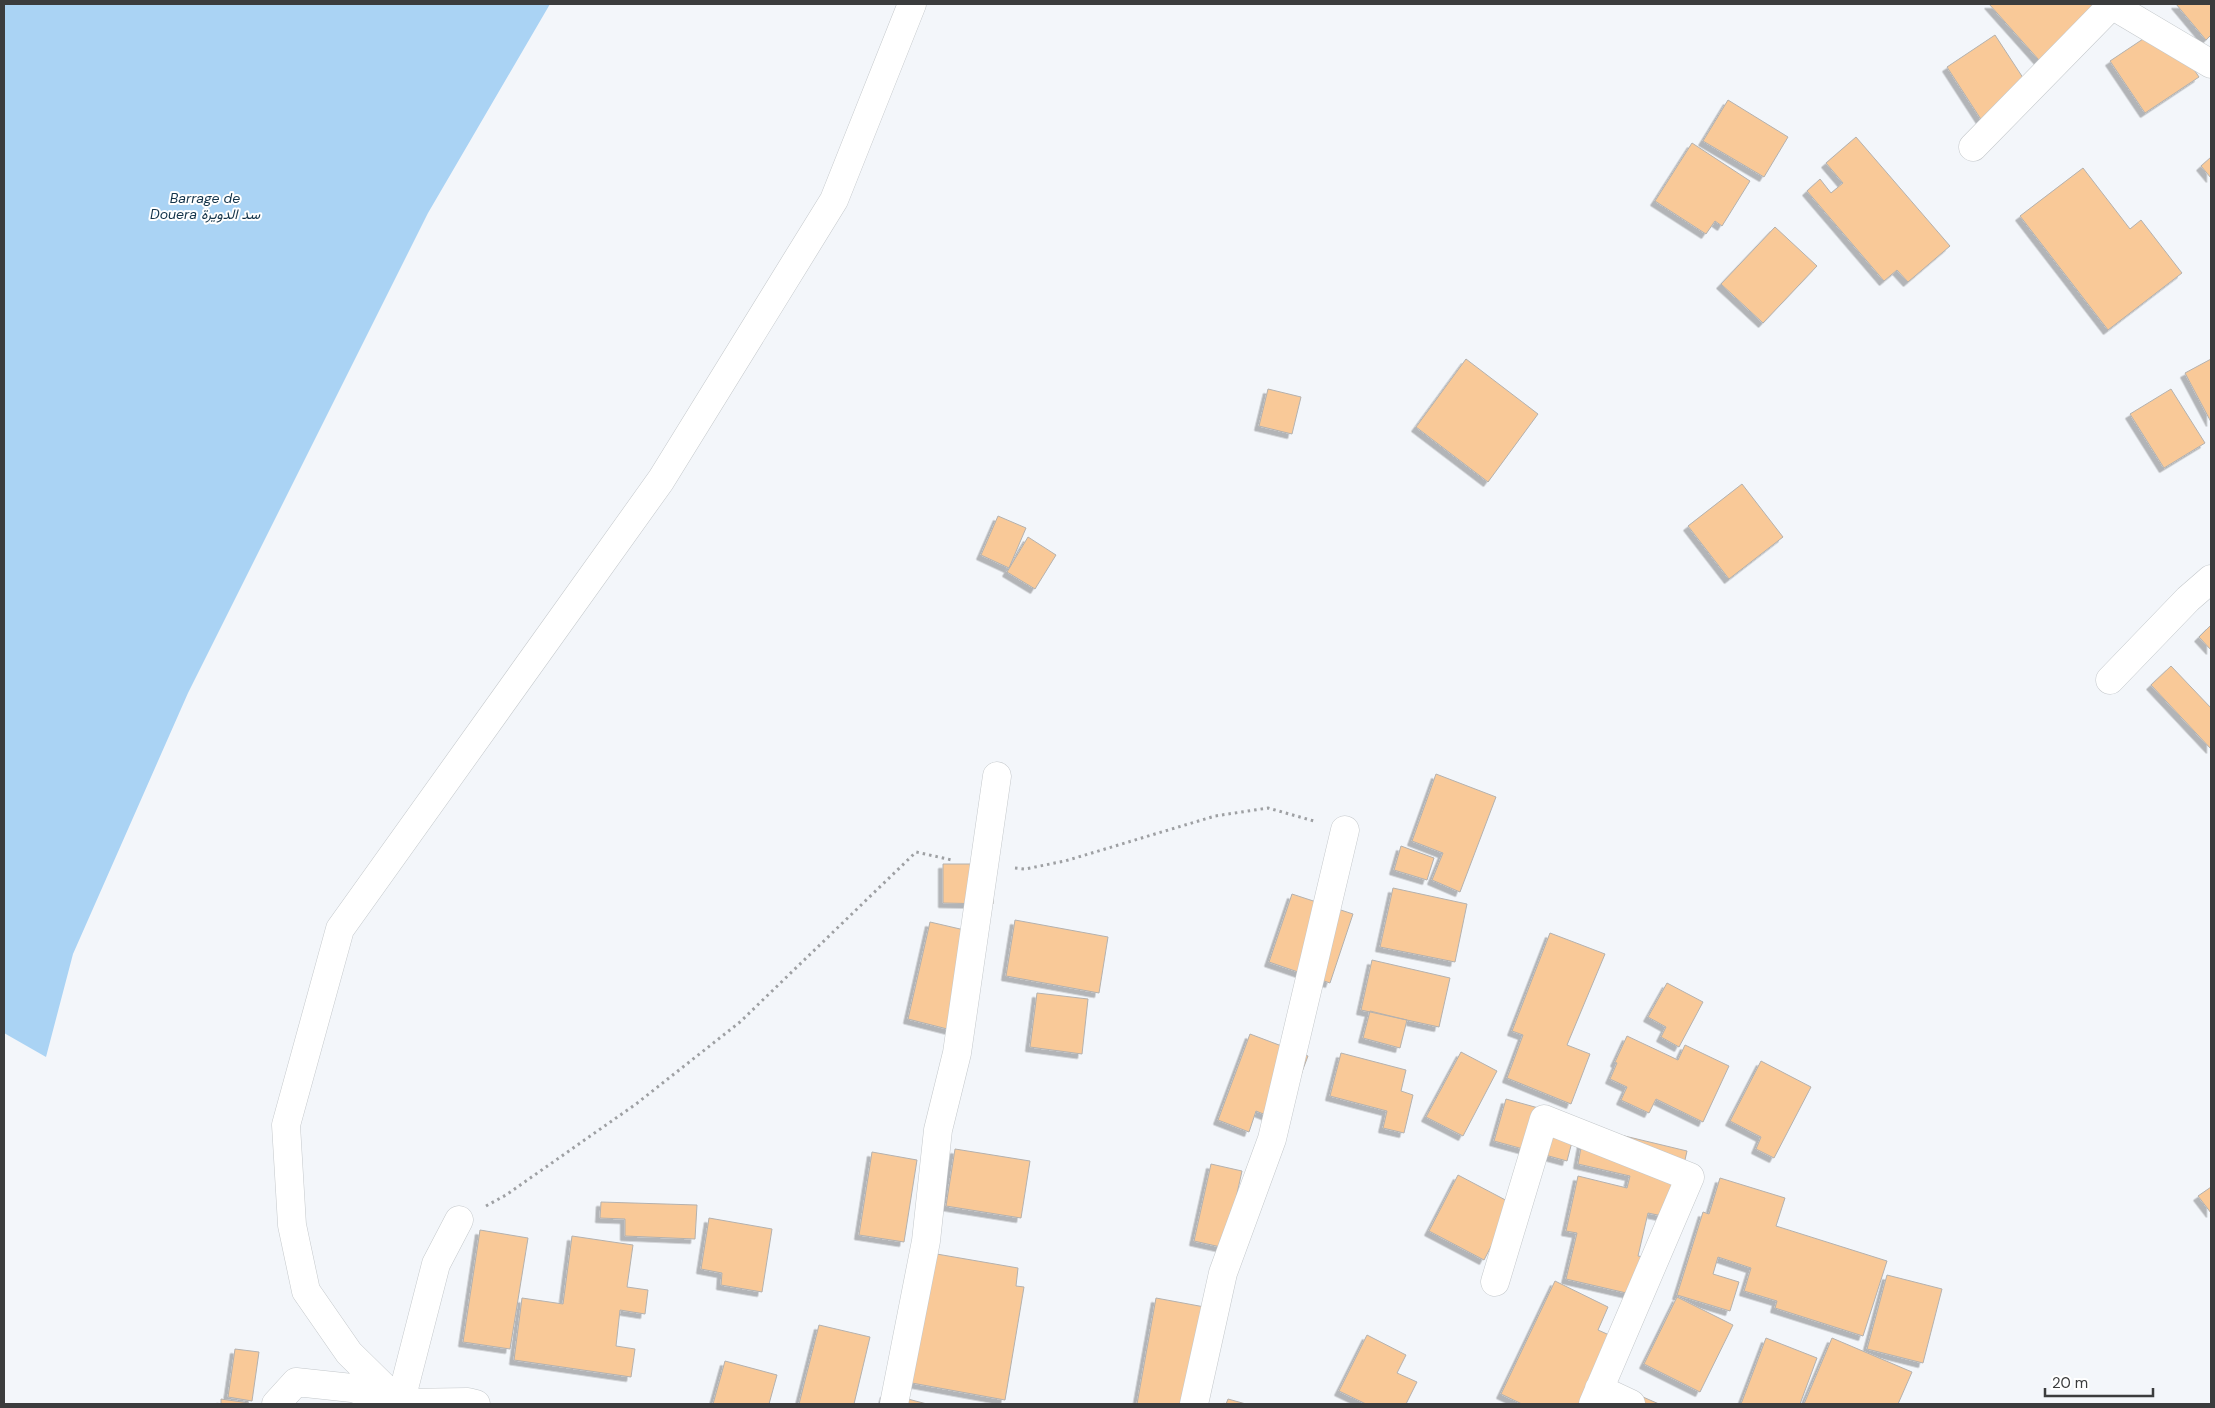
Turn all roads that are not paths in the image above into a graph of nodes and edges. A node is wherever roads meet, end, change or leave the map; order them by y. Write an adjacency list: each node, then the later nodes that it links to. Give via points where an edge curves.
1 (912, 4): 13 (street, via 834,200 661,480 340,929 286,1125 292,1226 306,1291 349,1354)
2 (2111, 4): 3 (street); 4 (street)
3 (2211, 64)
4 (1973, 147)
5 (2211, 579): 6 (street)
6 (2110, 680)
7 (997, 776): 15 (street, via 957,1053 938,1130 926,1241)
8 (1345, 830): 16 (street, via 1272,1139 1223,1273)
9 (459, 1220): 13 (street, via 436,1264)
10 (1495, 1282): 11 (street, via 1544,1119 1690,1177)
11 (1596, 1397): 17 (street)
12 (276, 1404): 13 (street, via 296,1382 352,1388)
13 (400, 1404): 14 (street)
14 (476, 1404)
15 (894, 1404)
16 (1194, 1404)
17 (1631, 1404)

